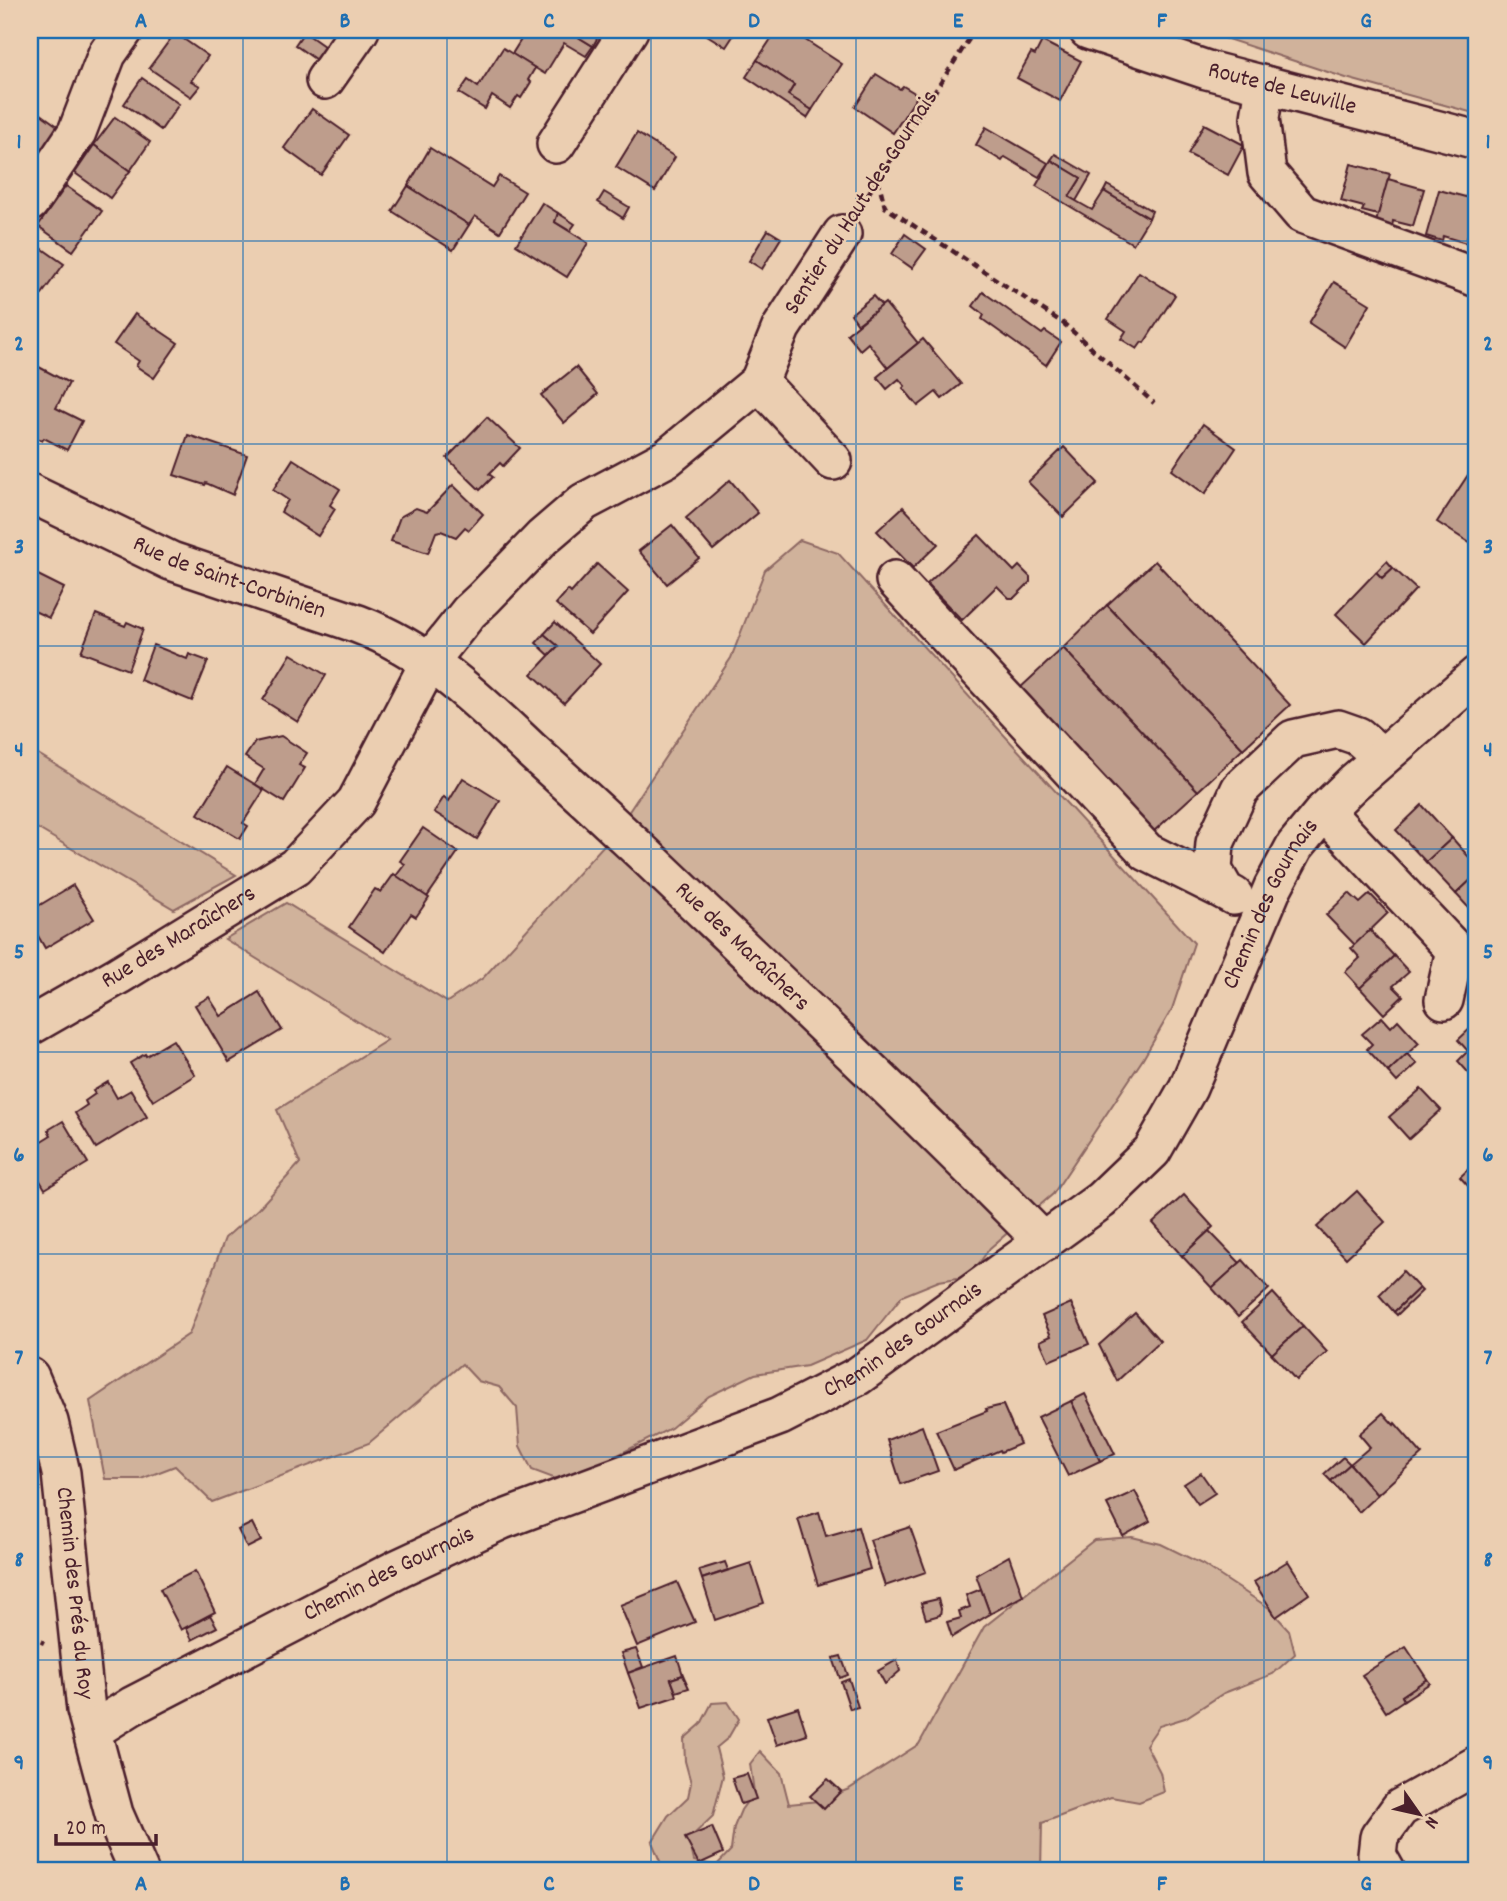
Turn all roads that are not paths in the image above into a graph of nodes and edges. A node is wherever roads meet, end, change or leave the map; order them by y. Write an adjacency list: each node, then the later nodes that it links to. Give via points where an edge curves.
1 (124, 30): 9 (street, via 107,54 78,132)
2 (360, 30): 5 (street)
3 (629, 30): 8 (street)
4 (1088, 30): 6 (street, Route de Leuville)
5 (325, 80)
6 (1265, 85): 7 (street, Route de Leuville); 11 (street, via 1260,118 1267,173 1302,214)
7 (1477, 140)
8 (556, 144)
9 (30, 202)
10 (842, 234): 12 (street, Sentier du Haut des Gournais, via 781,328)
11 (1477, 278)
12 (760, 382): 13 (street); 16 (street, Rue des Maraîchers, via 667,458 584,502 469,612)
13 (834, 461)
14 (30, 493): 16 (street, Rue de Saint-Corbinien, via 171,561 358,624)
15 (895, 580): 20 (street, via 1147,852)
16 (430, 661): 23 (street, Rue des Maraîchers, via 356,802 295,867); 24 (street, Rue des Maraîchers, via 617,829)
17 (1477, 675): 18 (street, Chemin des Gournais)
18 (1382, 757): 19 (street, Chemin des Gournais); 20 (street, via 1358,736 1338,729 1293,739 1240,789 1215,843 1213,870)
19 (1324, 811): 21 (street, Chemin des Gournais, via 1295,846); 22 (street, via 1455,950)
20 (1225, 891): 21 (street)
21 (1263, 913): 24 (street, Chemin des Gournais, via 1188,1088 1152,1151 1101,1200)
22 (1444, 1000)
23 (30, 1026)
24 (1044, 1242): 26 (street, Chemin des Gournais, via 858,1376 780,1416 502,1520 399,1568)
25 (30, 1377): 26 (street, Chemin des Prés du Roy, via 49,1422 61,1473)
26 (92, 1731): 28 (street, Chemin des Prés du Roy, via 114,1814)
27 (1477, 1765): 29 (street, via 1401,1808 1379,1837 1377,1855)
28 (139, 1871)
29 (1386, 1871)

